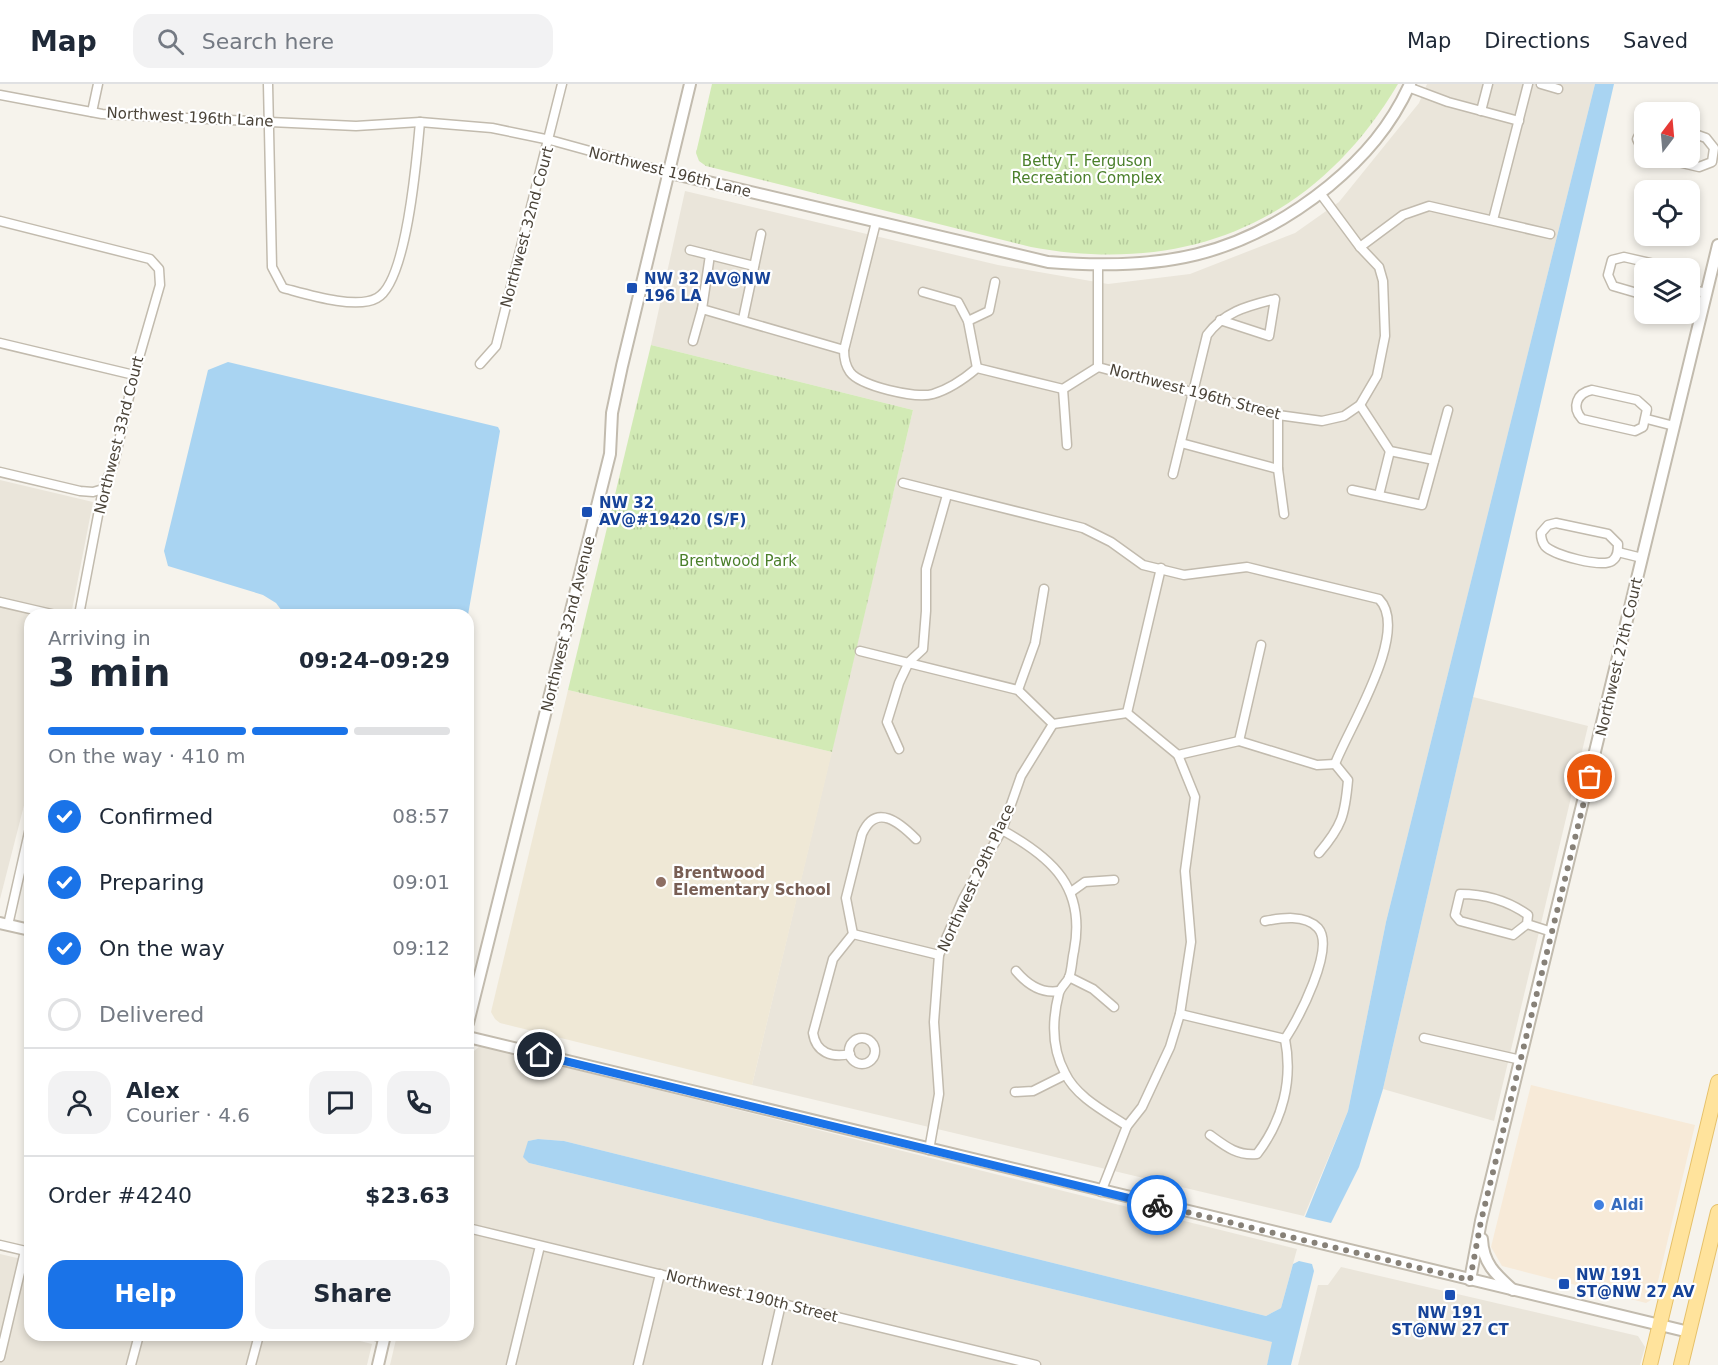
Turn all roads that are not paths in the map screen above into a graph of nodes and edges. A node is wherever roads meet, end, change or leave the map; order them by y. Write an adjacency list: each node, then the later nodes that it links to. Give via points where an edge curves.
1 (98, 84): 12 (street)
2 (268, 84): 13 (street)
3 (562, 84): 17 (street, Northwest 32nd Court)
4 (690, 84): 20 (street, Northwest 32nd Avenue)
5 (1488, 84): 11 (street)
6 (1528, 84): 14 (street)
7 (1541, 84): 9 (street)
8 (1409, 86): 11 (street); 21 (street, Northwest 196th Lane, via 1392,121 1352,167)
9 (1558, 88)
10 (0, 95): 12 (street, Northwest 196th Lane)
11 (1481, 111): 14 (street)
12 (92, 112): 13 (street, Northwest 196th Lane)
13 (268, 121): 15 (street, Northwest 196th Lane, via 356,126); 15 (street, via 272,267 283,288 366,302 377,299 392,281 412,203)
14 (1519, 121): 22 (street)
15 (420, 122): 17 (street, Northwest 196th Lane, via 492,128)
16 (1700, 137): 18 (street, via 1710,142)
17 (550, 140): 20 (street, Northwest 196th Lane); 46 (street, Northwest 32nd Court, via 496,346)
18 (1716, 156): 19 (street)
19 (1700, 167)
20 (670, 174): 24 (street, Northwest 196th Lane); 103 (street, Northwest 32nd Avenue, via 622,366 612,413 610,454)
21 (1320, 193): 28 (street); 33 (street, Northwest 196th Lane, via 1288,217 1233,244 1160,263)
22 (1493, 220): 26 (street); 28 (street, via 1429,206 1403,215)
23 (0, 221): 49 (street, Northwest 33rd Court, via 150,259 159,269 160,285)
24 (876, 222): 33 (street, Northwest 196th Lane, via 1048,262); 45 (street)
25 (761, 234): 32 (street)
26 (1550, 234)
27 (1718, 245): 38 (street, Northwest 27th Court)
28 (1360, 247): 52 (street, via 1379,267 1383,280 1385,336 1377,376)
29 (690, 250): 30 (street)
30 (710, 255): 32 (street); 39 (street)
31 (1634, 259): 36 (street, via 1612,260 1608,275 1613,286)
32 (754, 266): 40 (street)
33 (1098, 266): 47 (street)
34 (995, 282): 42 (street, via 989,311)
35 (923, 292): 42 (street, via 958,302)
36 (1634, 292)
37 (1700, 292): 38 (street)
38 (1706, 293): 56 (street, Northwest 27th Court)
39 (702, 309): 40 (street); 43 (street)
40 (742, 319): 45 (street)
41 (1220, 320): 41 (street, via 1235,310 1275,299 1269,336); 51 (street, via 1208,335)
42 (968, 321): 48 (street)
43 (693, 341)
44 (0, 344): 49 (street)
45 (844, 350): 48 (street, via 845,364 862,382 913,395 931,394 960,382)
46 (480, 364)
47 (1098, 367): 50 (street, Northwest 196th Street); 51 (street, Northwest 196th Street)
48 (977, 368): 50 (street)
49 (134, 375): 65 (street, Northwest 33rd Court, via 114,463)
50 (1064, 389): 58 (street)
51 (1194, 392): 54 (street, Northwest 196th Street); 57 (street)
52 (1360, 405): 54 (street, Northwest 196th Street, via 1344,416 1322,421); 59 (street)
53 (1448, 410): 60 (street)
54 (1278, 415): 61 (street)
55 (1647, 419): 55 (street, via 1639,431 1608,426 1582,419 1576,403 1581,394 1592,390 1642,402); 56 (street)
56 (1674, 426): 71 (street, Northwest 27th Court)
57 (1181, 443): 61 (street); 63 (street)
58 (1067, 446)
59 (1390, 451): 60 (street); 68 (street)
60 (1434, 460): 68 (street, via 1422,505)
61 (1278, 469): 69 (street)
62 (0, 472): 65 (street, via 80,491)
63 (1173, 474)
64 (903, 483): 67 (street)
65 (104, 489): 76 (street, Northwest 33rd Court)
66 (1352, 490): 68 (street)
67 (946, 495): 72 (street, via 1083,528 1143,565); 79 (street, via 926,569 922,649)
68 (1379, 495)
69 (1284, 514)
70 (1618, 552): 70 (street, via 1607,563 1560,555 1546,547 1541,533 1548,525 1563,523 1612,536); 71 (street)
71 (1642, 558): 97 (street, Northwest 27th Court)
72 (1161, 568): 81 (street); 86 (street, via 1184,575 1247,567 1378,599 1384,605 1389,618 1383,655 1367,701)
73 (1044, 589): 80 (street, via 1035,643)
74 (0, 602): 75 (street)
75 (30, 609)
76 (81, 609)
77 (1261, 645): 83 (street)
78 (860, 651): 79 (street)
79 (909, 662): 80 (street); 84 (street, via 887,722)
80 (1018, 690): 82 (street)
81 (1127, 713): 82 (street); 85 (street)
82 (1053, 724): 87 (street, Northwest 29th Place, via 1021,776)
83 (1239, 741): 85 (street); 86 (street, via 1317,765)
84 (898, 750)
85 (1178, 755): 105 (street, via 1195,797 1185,871 1191,942)
86 (1335, 764): 90 (street, via 1348,780 1346,796 1339,829)
87 (1002, 830): 92 (street, via 1034,847); 99 (street, Northwest 29th Place, via 963,899)
88 (916, 839): 98 (street, via 889,818 875,818 866,825 846,898)
89 (24, 850): 94 (street)
90 (1319, 853)
91 (1114, 880): 92 (street, via 1085,882)
92 (1071, 892): 101 (street, via 1078,928)
93 (1265, 921): 108 (street, via 1301,919 1318,927 1324,940 1313,983 1300,1016)
94 (4, 924): 96 (street)
95 (1527, 924): 95 (street, via 1513,935 1460,921 1455,915 1456,902 1460,894 1491,897 1513,904 1528,915); 97 (street)
96 (24, 929)
97 (1552, 932): 110 (street, Northwest 27th Court)
98 (853, 934): 99 (street); 109 (street, via 833,959 813,1034 815,1044 824,1053 838,1057)
99 (939, 955): 116 (street, Northwest 29th Place, via 934,1022 939,1094)
100 (1016, 971): 102 (street, via 1035,988)
101 (1069, 978): 102 (street); 104 (street, via 1093,989)
102 (1059, 991): 111 (street, via 1053,1039)
103 (474, 999)
104 (1114, 1007)
105 (1180, 1014): 108 (street); 114 (street, via 1170,1047 1142,1107)
106 (474, 1038): 116 (street)
107 (1424, 1038): 110 (street)
108 (1285, 1039): 115 (street, via 1290,1063 1287,1089 1268,1140 1257,1154 1247,1155 1231,1150)
109 (850, 1054)
110 (1521, 1060): 119 (street, Northwest 27th Court)
111 (1065, 1075): 113 (street, via 1033,1091); 114 (street, via 1091,1102)
112 (1718, 1082): 129 (main road)
113 (1015, 1092)
114 (1127, 1126): 117 (street)
115 (1210, 1135)
116 (929, 1150): 117 (street)
117 (1101, 1192): 126 (street)
118 (1718, 1212): 130 (main road)
119 (1481, 1221): 126 (street, Northwest 27th Court); 127 (street, via 1486,1262)
120 (474, 1230): 122 (street, Northwest 190th Street)
121 (0, 1245): 123 (street)
122 (540, 1246): 125 (street, Northwest 190th Street); 138 (street)
123 (24, 1251)
124 (24, 1267): 134 (street)
125 (660, 1274): 128 (street, Northwest 190th Street); 139 (street)
126 (1470, 1280): 127 (street)
127 (1515, 1292): 129 (street)
128 (781, 1304): 140 (street); 141 (street, Northwest 190th Street)
129 (1659, 1326): 130 (street); 142 (main road)
130 (1689, 1332): 143 (main road)
131 (137, 1341): 135 (street)
132 (257, 1341): 136 (street)
133 (384, 1341): 137 (street)
134 (0, 1357)
135 (131, 1365)
136 (251, 1365)
137 (378, 1365)
138 (511, 1365)
139 (638, 1365)
140 (767, 1365)
141 (1036, 1365)
142 (1650, 1365)
143 (1681, 1365)

